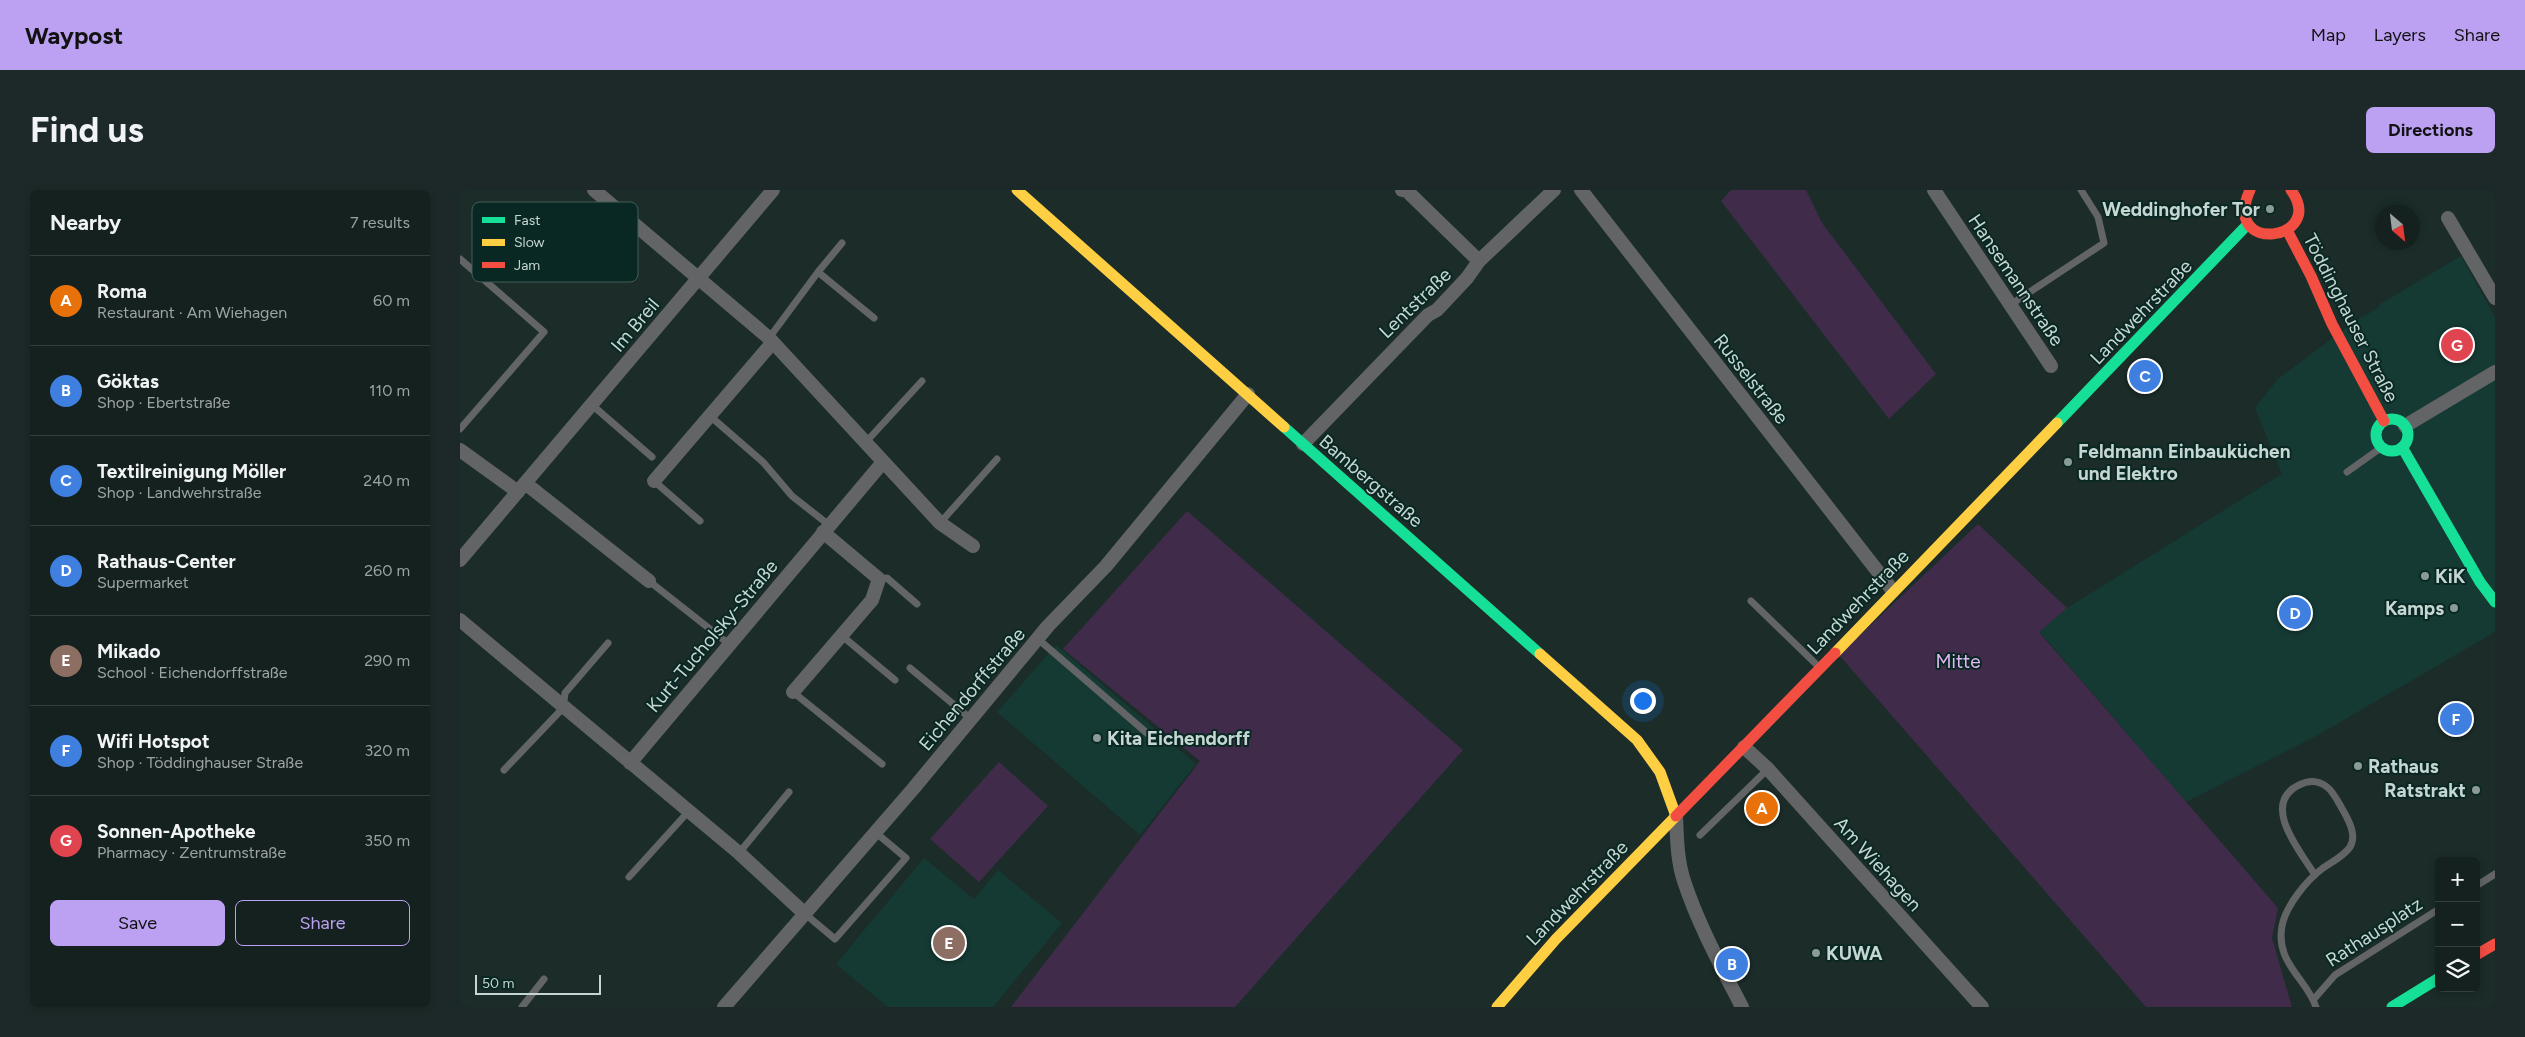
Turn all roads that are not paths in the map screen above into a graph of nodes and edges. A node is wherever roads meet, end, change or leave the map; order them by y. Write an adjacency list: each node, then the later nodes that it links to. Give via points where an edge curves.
1 (594, 190): 11 (street)
2 (773, 190): 21 (street, Im Breil)
3 (1018, 190): 30 (street, Bambergstraße)
4 (1402, 190): 18 (street)
5 (1554, 190): 18 (street, Lentstraße)
6 (1581, 190): 56 (street, Russelstraße)
7 (1934, 190): 24 (street, Hansemannstraße)
8 (2081, 190): 24 (lane, via 2098,216 2104,243)
9 (2250, 190): 13 (street, via 2243,204)
10 (2291, 190): 15 (street, via 2298,208 2293,224)
11 (609, 202)
12 (2448, 218): 23 (street)
13 (2248, 224): 15 (street, via 2267,235); 56 (street, Landwehrstraße)
14 (638, 226): 21 (street)
15 (2287, 230): 33 (street, Töddinghauser Straße)
16 (842, 243): 20 (lane)
17 (460, 259): 19 (lane)
18 (1478, 261): 37 (street, Lentstraße, via 1437,310 1421,322)
19 (472, 269)
20 (818, 272): 25 (lane); 26 (lane)
21 (700, 277): 26 (street); 31 (street, Im Breil)
22 (486, 282): 35 (lane, via 544,332)
23 (2495, 298)
24 (2010, 305): 27 (street, Hansemannstraße)
25 (874, 318)
26 (771, 340): 32 (street); 36 (street)
27 (2051, 366)
28 (2495, 372): 34 (street)
29 (922, 381): 36 (lane)
30 (1248, 394): 37 (street, Bambergstraße); 62 (street, Eichendorffstraße, via 1106,566)
31 (592, 405): 41 (lane); 46 (street, Im Breil)
32 (710, 416): 45 (street); 49 (lane, via 763,462)
33 (2384, 421): 34 (street, Töddinghauser Straße, via 2396,420); 38 (street, Töddinghauser Straße, via 2376,434)
34 (2405, 426): 39 (street, via 2408,435)
35 (460, 430)
36 (866, 442): 43 (street)
37 (1303, 444): 79 (street, Bambergstraße, via 1638,740 1660,772)
38 (2382, 447): 39 (street, via 2392,451); 44 (lane)
39 (2402, 447): 51 (street)
40 (460, 450): 46 (street)
41 (652, 457)
42 (996, 459): 48 (lane)
43 (883, 462): 48 (street); 49 (street, Kurt-Tucholsky-Straße)
44 (2347, 472)
45 (654, 482): 47 (lane)
46 (522, 488): 52 (street, Im Breil); 54 (street)
47 (700, 521)
48 (940, 523): 50 (street)
49 (826, 529): 53 (street); 64 (street, Kurt-Tucholsky-Straße)
50 (973, 546)
51 (2468, 558): 55 (street); 58 (street)
52 (460, 560)
53 (880, 579): 59 (lane, via 887,578); 61 (street, via 872,600)
54 (649, 582): 64 (lane)
55 (2495, 585)
56 (1893, 591): 66 (street, Landwehrstraße)
57 (1751, 601): 66 (lane)
58 (2495, 602)
59 (918, 604)
60 (460, 620): 69 (street)
61 (841, 635): 67 (lane); 68 (street)
62 (1038, 639): 70 (street, Eichendorffstraße); 71 (lane)
63 (608, 643): 69 (lane, via 565,693)
64 (729, 644): 73 (street, Kurt-Tucholsky-Straße)
65 (910, 668): 70 (lane)
66 (1819, 668): 72 (street, Landwehrstraße)
67 (895, 680)
68 (793, 692): 74 (lane)
69 (563, 708): 73 (street); 75 (lane)
70 (971, 719): 80 (street, Eichendorffstraße)
71 (1148, 734)
72 (1744, 747): 76 (street, Am Wiehagen); 79 (street, Landwehrstraße)
73 (630, 764): 78 (street)
74 (882, 764)
75 (504, 770)
76 (1768, 770): 81 (lane); 98 (street, Am Wiehagen)
77 (789, 792): 82 (lane)
78 (688, 812): 82 (street); 85 (lane)
79 (1676, 816): 96 (street, Landwehrstraße, via 1600,891); 97 (street, via 1684,880)
80 (876, 832): 88 (street, Eichendorffstraße); 88 (lane, via 906,858 835,939)
81 (1700, 834)
82 (739, 853): 88 (street)
83 (2495, 874): 86 (lane)
84 (2315, 875): 84 (lane, via 2282,819 2281,805 2287,794 2306,782 2318,781 2329,788 2350,822 2353,838 2350,847); 93 (lane, via 2289,908 2282,924 2281,938 2295,976)
85 (628, 877)
86 (2480, 883)
87 (2435, 911): 93 (lane, Rathausplatz, via 2335,975)
88 (804, 913): 95 (street, Eichendorffstraße)
89 (2495, 944): 90 (street)
90 (2480, 953)
91 (544, 979): 94 (lane)
92 (2435, 980): 100 (street)
93 (2314, 999): 99 (lane)
94 (522, 1007)
95 (724, 1007)
96 (1497, 1007)
97 (1742, 1007)
98 (1982, 1007)
99 (2316, 1007)
100 (2392, 1007)

